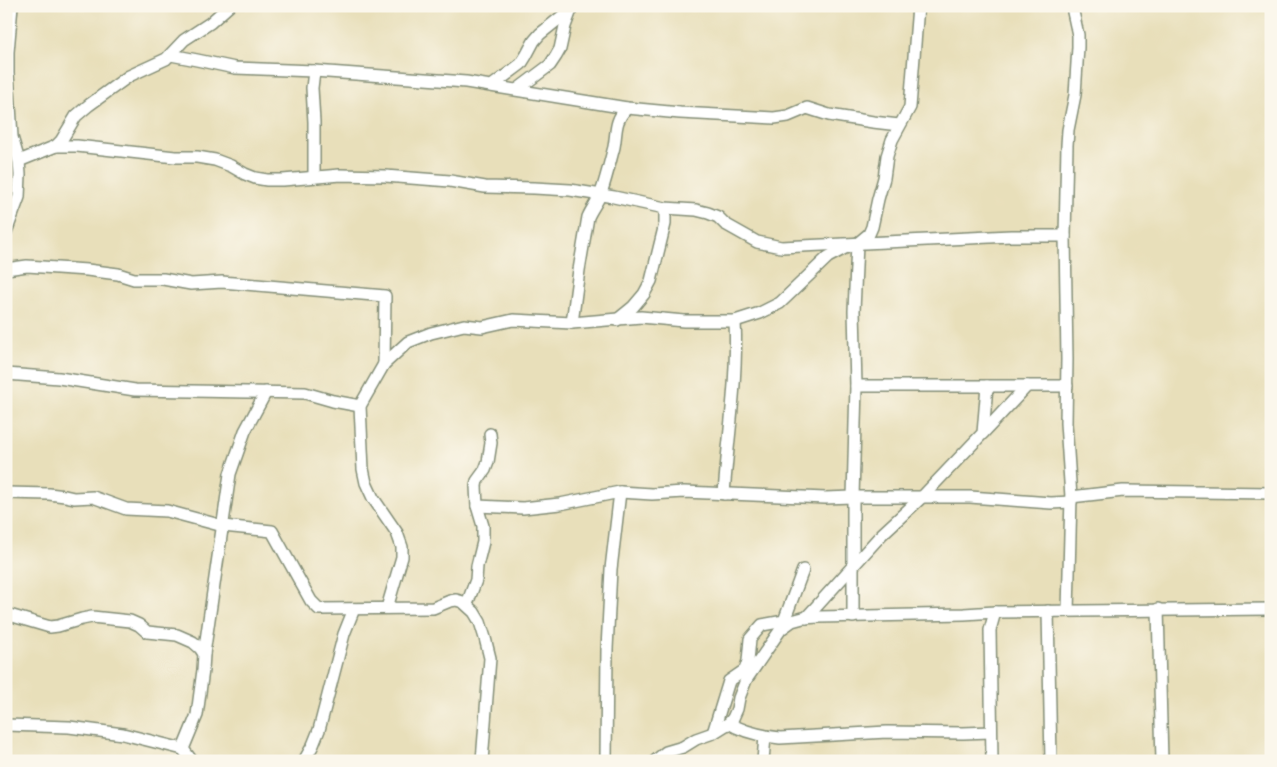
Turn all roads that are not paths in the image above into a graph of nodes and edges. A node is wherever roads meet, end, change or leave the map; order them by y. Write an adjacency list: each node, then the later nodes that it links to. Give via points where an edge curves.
1 (12, 6): 13 (street, via 8,73 12,137)
2 (229, 6): 6 (street, via 210,24 184,40)
3 (918, 6): 11 (street, via 910,102)
4 (1073, 6): 18 (street, via 1078,47 1075,95 1067,137)
5 (572, 8): 8 (street, via 540,34 521,64); 9 (street, via 556,56 550,65)
6 (171, 55): 7 (street, via 235,68); 12 (street, via 129,76 89,105 76,116)
7 (314, 71): 8 (street); 14 (street)
8 (493, 86): 9 (street)
9 (518, 89): 10 (street)
10 (626, 108): 11 (street, via 774,118 807,108); 15 (street, via 617,122)
11 (899, 125): 19 (street, via 892,140 872,227)
12 (56, 146): 13 (street); 14 (street, via 197,157 215,160 267,180)
13 (19, 161): 17 (street, via 19,197)
14 (314, 177): 15 (street, via 385,176 450,181 485,188 543,188)
15 (601, 194): 16 (street); 23 (street, via 588,217)
16 (665, 208): 19 (street, via 708,213 765,244); 21 (street, via 665,224 648,288)
17 (6, 232)
18 (1065, 236): 19 (street); 29 (street)
19 (857, 244): 22 (street, via 828,257 780,303 760,314); 26 (street, via 854,311)
20 (6, 269): 24 (street, via 27,266 86,270 134,279 163,279 191,284 222,282 385,296)
21 (617, 320): 22 (street, via 641,317); 23 (street)
22 (734, 321): 37 (street, via 736,345)
23 (572, 323): 24 (street, via 512,320 482,327 464,325 408,342)
24 (384, 364): 31 (street)
25 (6, 374): 30 (street, via 59,378 135,390)
26 (856, 386): 27 (street); 38 (street)
27 (988, 386): 28 (street); 32 (street)
28 (1027, 386): 29 (street); 32 (street)
29 (1067, 386): 40 (street)
30 (266, 392): 31 (street, via 304,393); 42 (street, via 245,431 230,474)
31 (360, 406): 46 (street, via 366,484 397,533 402,547)
32 (983, 433): 39 (street)
33 (490, 434): 41 (street, via 488,462 477,481)
34 (620, 492): 37 (street); 41 (street, via 523,508); 67 (street, via 611,569)
35 (6, 493): 42 (street, via 93,497 126,509 167,511)
36 (1271, 493): 40 (street, via 1123,491)
37 (724, 494): 38 (street)
38 (854, 497): 39 (street); 43 (street)
39 (922, 497): 40 (street, via 1051,503); 43 (street)
40 (1071, 500): 51 (street)
41 (477, 506): 45 (street, via 483,526 483,542 476,580)
42 (223, 526): 47 (street, via 272,531 318,609); 56 (street)
43 (853, 566): 54 (street); 55 (street)
44 (803, 570): 60 (street, via 784,621 762,625 750,638 745,670 729,681)
45 (467, 604): 46 (street, via 456,600 433,608); 66 (street, via 480,622 490,658)
46 (387, 608): 47 (street)
47 (354, 609): 65 (street, via 314,744)
48 (1158, 609): 49 (street); 51 (street); 71 (street)
49 (1271, 609)
50 (1048, 611): 51 (street); 52 (street); 70 (street)
51 (1068, 611)
52 (995, 612): 54 (street); 59 (street, via 990,630)
53 (6, 614): 56 (street, via 50,627 92,617 130,621 150,633 177,635 193,642)
54 (853, 617): 55 (street)
55 (806, 618): 57 (street, via 792,621 781,629 746,680)
56 (204, 654): 62 (street, via 197,715)
57 (729, 723): 60 (street); 61 (street)
58 (6, 725): 62 (street, via 69,727 123,734)
59 (991, 732): 61 (street); 69 (street)
60 (713, 734): 63 (street, via 666,752)
61 (765, 736): 68 (street)
62 (183, 750): 64 (street)
63 (657, 760)
64 (192, 761)
65 (304, 761)
66 (482, 761)
67 (606, 761)
68 (764, 761)
69 (992, 761)
70 (1051, 761)
71 (1162, 761)

